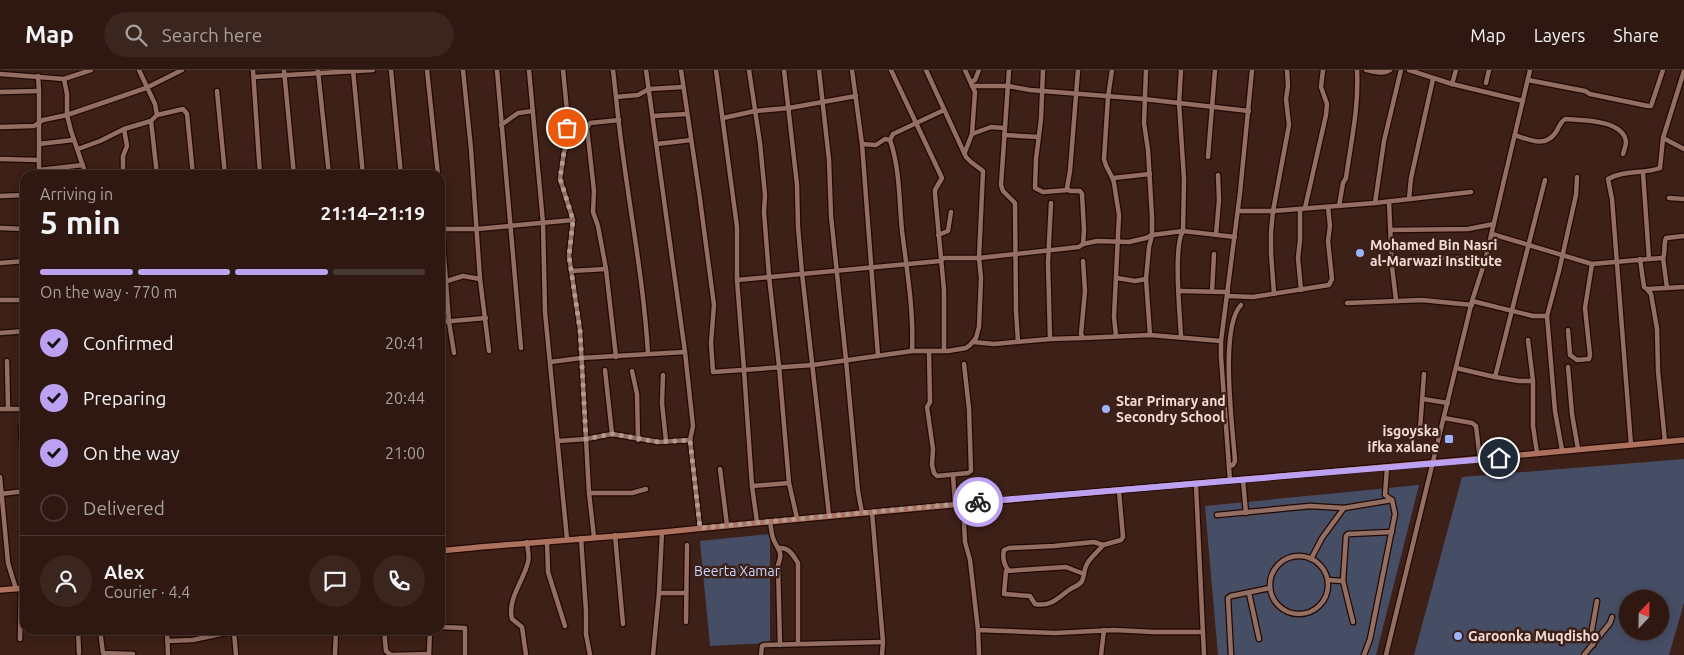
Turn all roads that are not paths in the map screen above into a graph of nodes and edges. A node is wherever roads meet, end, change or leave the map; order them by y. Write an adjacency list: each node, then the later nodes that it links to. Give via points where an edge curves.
1 (91, 70): 47 (street)
2 (139, 70): 60 (street)
3 (182, 70): 60 (street)
4 (253, 70): 51 (street)
5 (372, 70): 44 (street)
6 (391, 70): 123 (street)
7 (427, 70): 124 (street)
8 (463, 70): 154 (street)
9 (497, 70): 89 (street)
10 (529, 70): 77 (street)
11 (563, 70): 147 (street, via 568,120 560,178)
12 (613, 70): 68 (street)
13 (646, 70): 61 (street)
14 (680, 70): 59 (street)
15 (716, 70): 84 (street)
16 (749, 70): 78 (street)
17 (784, 70): 75 (street)
18 (819, 70): 72 (street)
19 (852, 70): 67 (street)
20 (891, 70): 87 (street)
21 (926, 70): 76 (street)
22 (965, 70): 56 (street)
23 (979, 70): 56 (street)
24 (1009, 70): 58 (street)
25 (1043, 70): 62 (street)
26 (1078, 70): 66 (street)
27 (1112, 70): 69 (street)
28 (1146, 70): 70 (street)
29 (1181, 70): 73 (street)
30 (1215, 70): 74 (street)
31 (1252, 70): 79 (street)
32 (1286, 70): 145 (street, via 1289,124)
33 (1323, 70): 143 (street, via 1321,87 1327,104 1326,115)
34 (1357, 70): 141 (street, via 1357,112)
35 (1366, 70): 36 (street, via 1381,73)
36 (1390, 70)
37 (1401, 70): 140 (street, via 1384,142)
38 (1409, 70): 45 (street)
39 (1456, 70): 57 (street)
40 (1489, 70): 55 (street)
41 (1530, 70): 54 (street)
42 (1663, 70): 54 (street, via 1651,106)
43 (318, 71): 44 (street); 48 (street); 121 (street)
44 (353, 71): 122 (street)
45 (1417, 71): 52 (street)
46 (1684, 72): 97 (street)
47 (76, 73): 53 (street)
48 (284, 73): 51 (street); 120 (street)
49 (0, 74): 50 (street)
50 (38, 76): 53 (street); 63 (street)
51 (254, 77): 119 (street)
52 (1433, 78): 57 (street); 136 (street)
53 (64, 79): 82 (street)
54 (1528, 80): 71 (street)
55 (1486, 82)
56 (972, 84): 58 (street); 93 (street, via 975,92)
57 (1452, 84): 71 (street)
58 (1008, 86): 62 (street); 91 (street)
59 (684, 87): 61 (street); 80 (street)
60 (146, 88): 81 (street); 82 (street)
61 (649, 89): 68 (street); 83 (street)
62 (1042, 90): 66 (street); 96 (street)
63 (40, 91): 65 (street); 88 (street)
64 (217, 91): 118 (street)
65 (0, 92)
66 (1075, 93): 69 (street); 131 (street)
67 (856, 96): 72 (street); 103 (street)
68 (616, 97): 85 (street)
69 (1108, 97): 70 (street); 129 (street, via 1104,159)
70 (1144, 99): 73 (street); 126 (street)
71 (1523, 101): 95 (street)
72 (822, 103): 75 (street); 187 (street, via 830,160 831,216)
73 (1178, 103): 74 (street); 156 (street)
74 (1212, 107): 79 (street); 108 (street)
75 (789, 108): 78 (street); 189 (street)
76 (944, 110): 87 (street); 106 (street)
77 (533, 111): 89 (street, via 518,113); 148 (street)
78 (755, 111): 84 (street); 190 (street, via 765,195)
79 (1249, 111): 144 (street)
80 (687, 114): 83 (street); 99 (street)
81 (156, 115): 86 (street); 117 (street, via 185,109)
82 (67, 116): 88 (street); 98 (street)
83 (653, 116): 102 (street)
84 (722, 118): 194 (street, via 737,227)
85 (619, 120): 186 (street, via 587,126 593,212); 234 (street, via 646,314)
86 (151, 121): 92 (street); 116 (street)
87 (915, 122): 100 (street, via 893,134); 158 (street, via 942,178 935,194)
88 (40, 123): 90 (street); 101 (street)
89 (501, 125): 150 (street)
90 (0, 127)
91 (1004, 128): 93 (street, via 991,127); 94 (street)
92 (124, 129): 105 (street); 115 (street, via 127,146)
93 (972, 134): 106 (street)
94 (1004, 135): 96 (street); 168 (street, via 1001,185 1015,203)
95 (1515, 135): 107 (street, via 1541,142 1549,140 1560,122 1566,119 1614,125 1621,130 1626,142); 149 (street)
96 (1039, 137): 131 (street, via 1035,188 1043,192)
97 (1663, 138): 104 (street); 125 (street, via 1660,168)
98 (73, 140): 101 (street); 105 (street)
99 (692, 140): 102 (street); 247 (street, via 714,305 713,372)
100 (890, 140): 103 (street); 183 (street, via 896,156)
101 (39, 144): 110 (street)
102 (657, 144): 231 (street)
103 (862, 144): 185 (street)
104 (1684, 148)
105 (78, 149): 111 (street)
106 (965, 152): 171 (street, via 966,157 983,171)
107 (1623, 154)
108 (1208, 157)
109 (0, 159): 110 (street)
110 (38, 160): 112 (street)
111 (83, 165): 113 (street); 114 (street)
112 (39, 170)
113 (52, 170)
114 (84, 170)
115 (123, 170)
116 (156, 170)
117 (193, 170)
118 (225, 170)
119 (260, 170)
120 (294, 170)
121 (328, 170)
122 (363, 170)
123 (400, 170)
124 (437, 170)
125 (1643, 173): 175 (street); 181 (street, via 1614,175 1608,179)
126 (1150, 174): 129 (street); 159 (street)
127 (1218, 175): 160 (street)
128 (1577, 177): 170 (street)
129 (1113, 178): 163 (street, via 1119,215)
130 (1545, 180): 166 (street)
131 (1068, 190): 165 (street, via 1082,194)
132 (1471, 192): 136 (street)
133 (20, 195): 134 (street)
134 (0, 196)
135 (1669, 198): 137 (street)
136 (1409, 199): 139 (street)
137 (1684, 199)
138 (1051, 202): 167 (street)
139 (1389, 202): 140 (street); 155 (street)
140 (1375, 203): 141 (street)
141 (1339, 206): 142 (street)
142 (1328, 207): 143 (street); 200 (street, via 1332,279 1329,285)
143 (1302, 209): 145 (street); 200 (street, via 1298,258)
144 (1238, 211): 145 (street); 162 (street)
145 (1273, 211): 203 (street, via 1271,253)
146 (951, 212): 158 (street, via 948,231)
147 (573, 220): 148 (street); 188 (street, via 569,250)
148 (543, 222): 150 (street); 240 (street)
149 (1494, 224): 155 (street, via 1468,229); 157 (street)
150 (510, 226): 154 (street); 227 (street)
151 (0, 228): 152 (street)
152 (20, 229)
153 (445, 229): 154 (street)
154 (477, 229): 192 (street)
155 (1390, 230): 206 (street)
156 (1184, 231): 159 (street); 160 (street); 199 (street, via 1179,248)
157 (1492, 234): 166 (street); 180 (street)
158 (938, 235): 178 (street)
159 (1152, 235): 163 (street); 193 (street)
160 (1216, 235): 162 (street)
161 (1684, 236): 164 (street); 173 (street, via 1666,238)
162 (1235, 237): 202 (street)
163 (1118, 242): 165 (street); 191 (street)
164 (1684, 242)
165 (1082, 244): 167 (street)
166 (1530, 244): 170 (street); 210 (street)
167 (1049, 250): 168 (street); 222 (street)
168 (1015, 253): 171 (street); 226 (street)
169 (1214, 254): 201 (street)
170 (1562, 254): 184 (street); 211 (street)
171 (979, 258): 178 (street, via 944,258); 225 (street, via 980,327)
172 (1412, 258): 180 (street)
173 (1663, 258): 175 (street); 197 (street)
174 (1640, 259): 175 (street); 181 (street); 198 (street, via 1643,285)
175 (1650, 259)
176 (445, 260): 195 (street)
177 (20, 261): 182 (street)
178 (940, 261): 183 (street); 230 (street, via 944,290)
179 (1083, 261): 221 (street)
180 (1485, 261): 208 (street)
181 (1617, 262): 184 (street); 268 (street)
182 (0, 263)
183 (905, 264): 185 (street); 229 (street)
184 (1592, 264): 215 (street, via 1586,308 1589,359 1577,360 1570,355)
185 (871, 268): 187 (street); 236 (street)
186 (606, 269): 188 (street); 235 (street)
187 (838, 270): 189 (street); 238 (street)
188 (571, 271): 237 (street)
189 (802, 273): 190 (street); 241 (street)
190 (769, 276): 194 (street); 243 (street)
191 (1117, 278): 193 (street); 219 (street)
192 (480, 279): 195 (street, via 464,276); 212 (street)
193 (1146, 279): 218 (street)
194 (738, 280): 247 (street)
195 (447, 281): 214 (street)
196 (1684, 287): 197 (street)
197 (1667, 288): 198 (street)
198 (1647, 289): 267 (street, via 1651,294 1657,329)
199 (1179, 290): 201 (street); 220 (street)
200 (1301, 290): 203 (street)
201 (1212, 291): 202 (street)
202 (1228, 294): 203 (street, via 1253,297); 224 (street)
203 (1274, 294)
204 (0, 300): 205 (street)
205 (20, 300)
206 (1396, 300): 207 (street); 208 (street)
207 (1347, 303)
208 (1472, 303): 210 (street); 245 (street)
209 (1241, 306): 274 (street, via 1234,316 1230,338 1235,461 1233,466)
210 (1512, 310): 211 (street); 251 (street)
211 (1547, 316): 270 (street, via 1555,411)
212 (486, 318): 214 (street); 228 (street)
213 (445, 322): 214 (street)
214 (449, 322): 233 (street)
215 (1568, 330)
216 (20, 331): 217 (street)
217 (0, 333)
218 (1150, 335): 219 (street); 220 (street)
219 (1116, 336): 221 (street)
220 (1181, 337): 224 (street)
221 (1083, 338): 222 (street)
222 (1050, 339): 226 (street)
223 (1528, 340): 252 (street)
224 (1221, 341): 274 (street)
225 (973, 342): 226 (street); 230 (street, via 966,348)
226 (1018, 342)
227 (521, 348)
228 (489, 351)
229 (912, 351): 232 (street); 236 (street)
230 (944, 351): 232 (street)
231 (685, 352): 234 (street); 263 (street, via 693,426)
232 (929, 352): 277 (street, via 930,402 927,407 932,465 937,476)
233 (454, 353)
234 (648, 354): 235 (street)
235 (616, 356): 237 (street)
236 (878, 356): 238 (street)
237 (581, 358): 240 (street); 261 (street)
238 (846, 360): 241 (street); 295 (street)
239 (7, 361): 255 (street)
240 (550, 362): 265 (street)
241 (813, 364): 243 (street); 297 (street)
242 (964, 364): 277 (street, via 971,471)
243 (779, 366): 247 (street); 281 (street)
244 (1568, 367): 269 (street)
245 (1456, 368): 251 (street); 254 (street)
246 (605, 370): 260 (street)
247 (744, 370): 283 (street)
248 (632, 371): 262 (street, via 637,394)
249 (1424, 374): 253 (street)
250 (663, 375): 266 (street)
251 (1495, 377): 252 (street)
252 (1533, 381): 271 (street)
253 (1423, 399): 254 (street); 259 (street)
254 (1448, 403): 258 (street)
255 (8, 408): 256 (street); 257 (street)
256 (0, 409)
257 (20, 409)
258 (1444, 418): 272 (street, via 1476,426); 273 (street)
259 (1420, 429)
260 (612, 434): 261 (street); 262 (street)
261 (586, 439): 265 (street); 287 (street)
262 (638, 440): 266 (street)
263 (690, 440): 266 (street); 302 (street)
264 (1684, 440): 267 (main road)
265 (558, 441): 308 (street)
266 (666, 441)
267 (1665, 442): 268 (main road)
268 (1631, 446): 269 (main road)
269 (1578, 449): 270 (main road)
270 (1562, 450): 271 (main road)
271 (1537, 453): 272 (main road)
272 (1480, 460): 273 (main road)
273 (1433, 463): 275 (main road); 371 (street)
274 (1229, 466): 280 (street)
275 (1387, 467): 279 (main road); 289 (street, via 1385,495)
276 (720, 470): 301 (street)
277 (953, 475): 291 (street)
278 (0, 477): 288 (street)
279 (1243, 480): 280 (main road); 294 (street)
280 (1230, 481): 282 (main road)
281 (789, 483): 283 (street); 298 (street)
282 (1196, 484): 285 (main road); 336 (street)
283 (752, 486): 300 (street)
284 (646, 489): 287 (street, via 632,493)
285 (1118, 491): 290 (main road); 311 (street, via 1123,537)
286 (20, 492): 288 (street)
287 (589, 493): 306 (street)
288 (1, 494): 320 (street, via 8,563)
289 (1392, 500): 292 (street); 304 (street, via 1395,514)
290 (963, 503): 291 (main road); 334 (street, via 965,542)
291 (955, 504): 293 (main road)
292 (1344, 508): 294 (street, via 1310,506); 315 (street)
293 (872, 512): 295 (main road); 349 (street)
294 (1246, 512): 296 (street)
295 (862, 513): 297 (main road)
296 (1217, 515)
297 (829, 516): 298 (main road)
298 (797, 518): 299 (main road)
299 (770, 521): 300 (main road); 313 (street, via 773,540)
300 (757, 522): 301 (main road)
301 (727, 525): 302 (main road)
302 (700, 528): 303 (main road)
303 (662, 532): 305 (main road); 324 (street)
304 (1392, 532): 319 (street, via 1347,535); 370 (street)
305 (616, 535): 306 (main road); 331 (street)
306 (594, 537): 307 (main road)
307 (581, 538): 308 (main road); 362 (street)
308 (567, 539): 309 (main road)
309 (547, 541): 310 (main road); 332 (street, via 548,572)
310 (527, 542): 314 (main road); 361 (street, via 528,562 511,611 512,619 522,627)
311 (1103, 545): 316 (street, via 1094,542 1009,548 1003,554); 317 (street, via 1086,565)
312 (687, 546): 325 (street)
313 (779, 548): 350 (street, via 791,552 798,563); 351 (street)
314 (445, 550)
315 (1311, 559): 318 (street, via 1325,571); 322 (street, via 1291,557 1282,562 1273,573)
316 (1008, 570): 317 (street, via 1066,567); 317 (street, via 1004,594 1030,596 1035,604 1040,605 1063,596 1079,584)
317 (1084, 574)
318 (1328, 580): 319 (street); 322 (street, via 1323,603 1303,614 1281,608)
319 (1343, 581): 330 (street)
320 (20, 586)
321 (20, 588): 323 (main road)
322 (1270, 588): 326 (street)
323 (0, 590)
324 (659, 593): 325 (street); 363 (street)
325 (686, 593): 329 (street)
326 (1249, 593): 347 (street); 369 (street, via 1228,598)
327 (1597, 601): 352 (street, via 1592,629)
328 (1612, 618): 352 (street)
329 (686, 622)
330 (1353, 622)
331 (623, 624)
332 (565, 626)
333 (445, 627): 360 (street, via 465,628)
334 (978, 630): 335 (street, via 1055,633); 366 (street)
335 (1104, 630): 336 (street); 367 (street)
336 (1204, 632): 368 (street)
337 (20, 635): 346 (street)
338 (78, 635): 353 (street)
339 (101, 635): 354 (street, via 103,653)
340 (166, 635): 348 (street)
341 (216, 635): 348 (street)
342 (237, 635): 357 (street)
343 (336, 635): 358 (street)
344 (384, 635): 359 (street, via 386,651)
345 (430, 635): 355 (street)
346 (20, 639)
347 (1259, 639)
348 (167, 641): 356 (street)
349 (883, 642): 350 (street); 365 (street)
350 (798, 644): 351 (street)
351 (780, 645): 364 (street, via 763,646)
352 (1593, 646): 372 (street)
353 (79, 652)
354 (133, 654)
355 (429, 654): 359 (street)
356 (168, 655)
357 (236, 655)
358 (335, 655)
359 (392, 655)
360 (465, 655)
361 (526, 655)
362 (590, 655)
363 (653, 655)
364 (761, 655)
365 (882, 655)
366 (978, 655)
367 (1102, 655)
368 (1204, 655)
369 (1231, 655)
370 (1364, 655)
371 (1386, 655)
372 (1584, 655)

